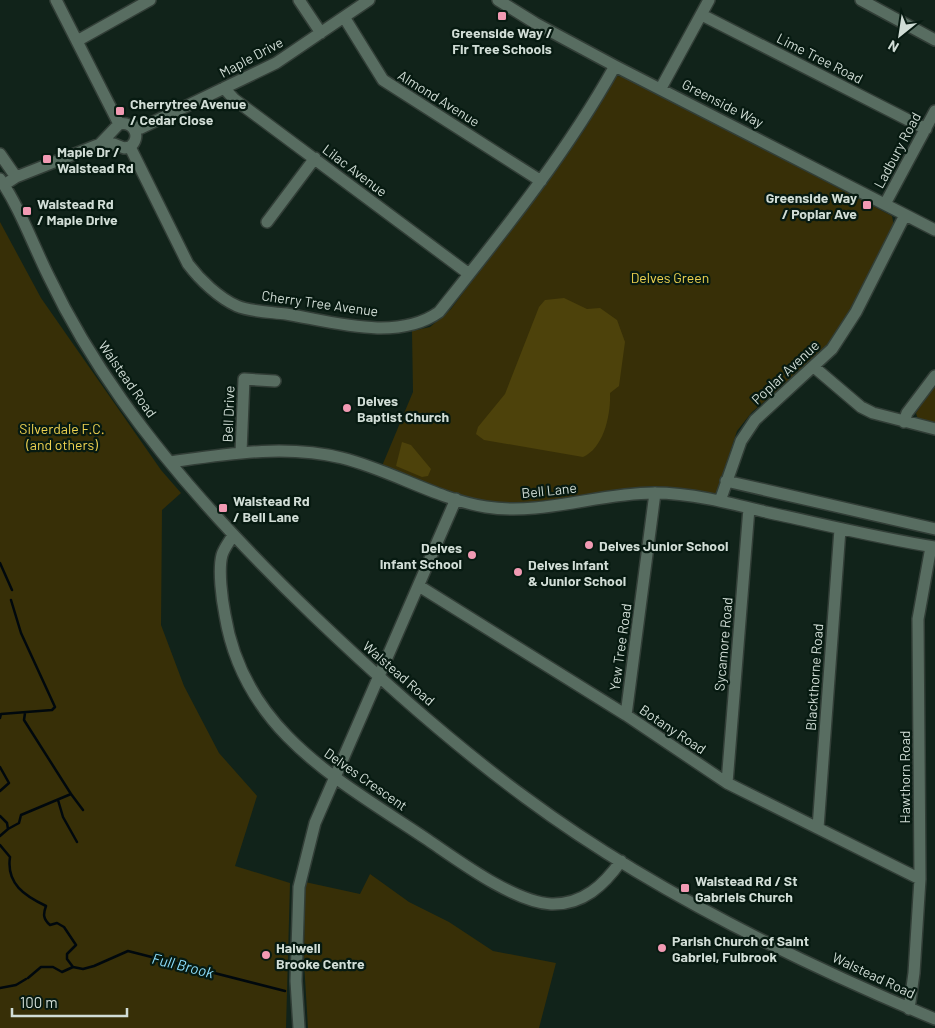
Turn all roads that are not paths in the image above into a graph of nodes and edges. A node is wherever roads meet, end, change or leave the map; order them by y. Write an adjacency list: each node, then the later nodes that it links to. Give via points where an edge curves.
1 (56, 0): 12 (street)
2 (150, 0): 12 (street)
3 (299, 0): 10 (street)
4 (369, 0): 9 (street, Maple Drive)
5 (498, 0): 13 (street, Greenside Way)
6 (709, 0): 8 (street)
7 (861, 0): 11 (street)
8 (702, 15): 15 (street); 17 (street, Lime Tree Road)
9 (344, 17): 10 (street, Maple Drive); 23 (street, Almond Avenue, via 383,80)
10 (321, 33): 14 (street, Maple Drive, via 276,63)
11 (935, 40)
12 (77, 41): 18 (street)
13 (615, 66): 15 (street, Greenside Way); 23 (street, Cherry Tree Avenue)
14 (224, 88): 19 (street, Maple Drive); 21 (street, Lilac Avenue, via 234,99)
15 (660, 88): 25 (street, Greenside Way)
16 (934, 113): 17 (street, Ladbury Road)
17 (926, 128): 25 (street, Ladbury Road)
18 (115, 134): 19 (street, via 126,124); 19 (street, via 124,148); 22 (street, via 100,144)
19 (135, 135): 29 (street, Cherry Tree Avenue, via 188,264 208,285 238,306 371,327 416,324 439,312)
20 (0, 154): 22 (street)
21 (315, 158): 27 (street); 29 (street, Lilac Avenue)
22 (16, 177): 24 (street)
23 (541, 181): 29 (street, Cherry Tree Avenue)
24 (2, 182): 36 (street, Walstead Road, via 54,289 85,343 121,399)
25 (885, 204): 26 (street, Greenside Way)
26 (905, 215): 28 (street, Greenside Way); 30 (street, Poplar Avenue, via 856,312 832,349)
27 (267, 222)
28 (935, 230)
29 (469, 274)
30 (814, 367): 33 (street, via 861,407); 37 (street, Poplar Avenue, via 755,420 741,441)
31 (935, 376): 33 (street, via 907,413)
32 (275, 381): 35 (street, Bell Drive, via 244,379)
33 (904, 422): 34 (street)
34 (935, 429)
35 (241, 452): 36 (street, Bell Lane); 39 (street, Bell Lane, via 287,450 342,458)
36 (170, 462): 44 (street, Walstead Road)
37 (726, 481): 40 (street, Poplar Avenue); 43 (street)
38 (656, 493): 39 (street, Bell Lane, via 524,509 487,507); 40 (street, Bell Lane); 48 (street, Yew Tree Road)
39 (456, 500): 46 (street)
40 (720, 501): 41 (street, Bell Lane)
41 (749, 508): 42 (street, Bell Lane); 50 (street, Sycamore Road)
42 (840, 529): 45 (street, Bell Lane); 51 (street, Blackthorne Road)
43 (935, 529)
44 (233, 535): 47 (street, Walstead Road); 49 (street, Delves Crescent, via 222,555 222,598 227,628 246,681 284,735)
45 (933, 547): 53 (street, Hawthorn Road, via 918,620)
46 (419, 586): 47 (street); 48 (street, Botany Road)
47 (378, 678): 49 (street); 52 (street, Walstead Road, via 529,800)
48 (626, 715): 50 (street, Botany Road)
49 (334, 777): 52 (street, Delves Crescent, via 457,859 534,902 573,902 598,888); 56 (street, via 315,823 299,887 296,980)
50 (727, 783): 51 (street, Botany Road)
51 (818, 828): 53 (street, Botany Road)
52 (621, 861): 54 (street, Walstead Road, via 734,924 853,984)
53 (920, 879): 54 (street, Hawthorn Road)
54 (909, 1008): 55 (street, Walstead Road)
55 (935, 1019)
56 (299, 1028)

